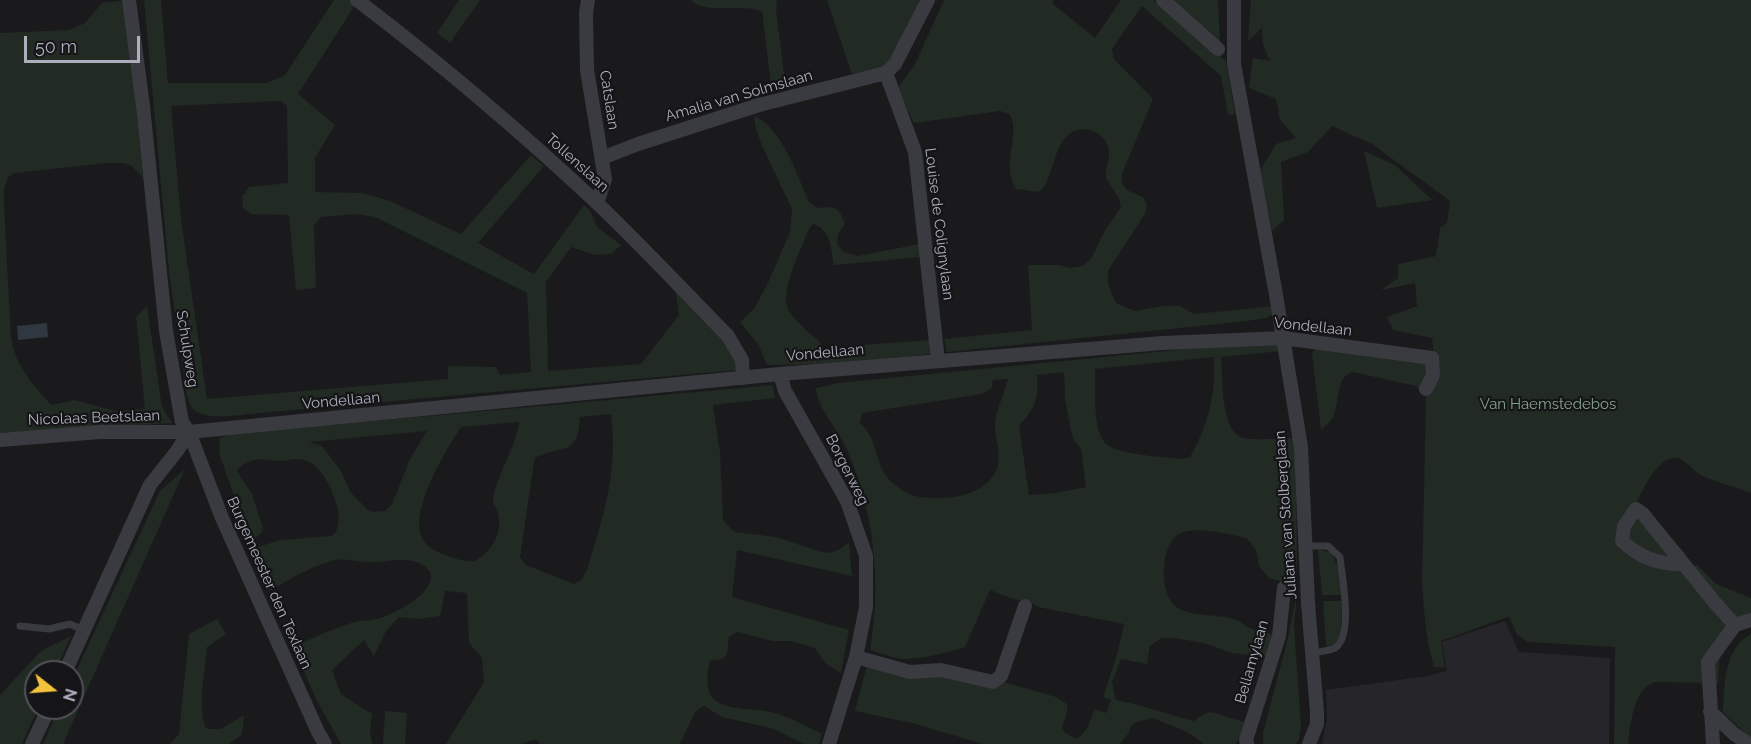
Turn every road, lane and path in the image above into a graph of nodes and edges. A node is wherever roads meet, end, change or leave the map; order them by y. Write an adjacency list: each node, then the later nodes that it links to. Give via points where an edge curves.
1 (129, 0): 16 (street, Schulpweg, via 166,332 182,422)
2 (357, 0): 10 (street, Tollenslaan, via 408,38)
3 (588, 0): 9 (street, Catslaan, via 587,70)
4 (928, 0): 8 (street, via 896,64)
5 (1163, 0): 7 (street)
6 (1234, 0): 11 (street, Juliana van Stolberglaan, via 1234,63)
7 (1218, 49)
8 (886, 73): 9 (street, Amalia van Solmslaan, via 759,105); 12 (street, Louise de Colignylaan, via 915,152)
9 (602, 158): 10 (street, Catslaan, via 605,179)
10 (597, 203): 14 (street, Tollenslaan, via 728,336 742,360)
11 (1283, 338): 12 (street, Vondellaan); 15 (street, Vondellaan, via 1432,358 1433,375); 18 (street, Juliana van Stolberglaan, via 1301,447)
12 (938, 361): 13 (street, Vondellaan)
13 (780, 374): 14 (street, Vondellaan); 27 (street, Borgerweg, via 785,391 847,501 866,556 866,607)
14 (743, 378): 16 (street, Vondellaan)
15 (1426, 389)
16 (189, 432): 17 (street, Nicolaas Beetslaan, via 100,432); 25 (street, via 150,485); 32 (street, Burgemeester den Texlaan, via 222,518)
17 (0, 440)
18 (1305, 546): 26 (street, Juliana van Stolberglaan); 26 (lane, via 1328,546 1340,557 1346,627 1341,642 1333,649)
19 (1683, 564): 19 (street, via 1648,558 1622,541 1624,526 1636,509); 23 (street)
20 (1284, 588): 34 (street, Bellamylaan, via 1279,636)
21 (1025, 606): 27 (street, via 1000,676 993,681 941,670 910,672)
22 (1751, 620): 23 (street)
23 (1735, 625): 29 (street, via 1708,662)
24 (20, 626): 25 (lane, via 49,629 70,624)
25 (83, 630): 28 (street)
26 (1312, 653): 35 (street, Juliana van Stolberglaan, via 1317,724)
27 (856, 657): 33 (street, Borgerweg)
28 (70, 660)
29 (1710, 711): 36 (street); 37 (street)
30 (43, 720): 31 (street)
31 (32, 744)
32 (325, 744)
33 (829, 744)
34 (1247, 744)
35 (1309, 744)
36 (1713, 744)
37 (1749, 744)

